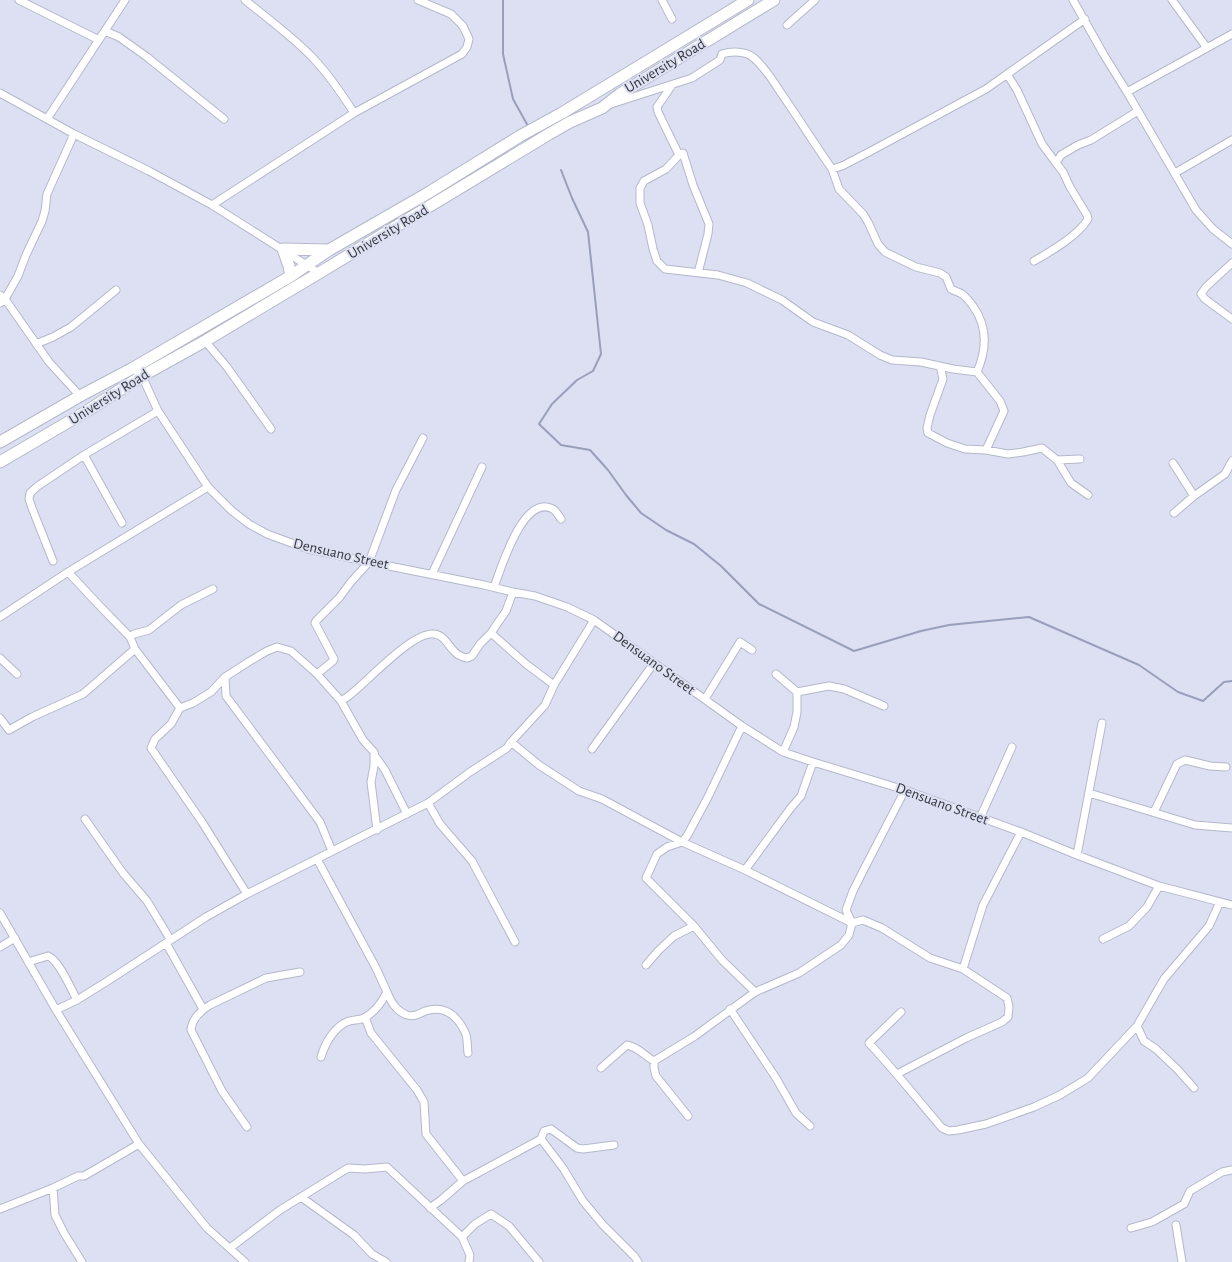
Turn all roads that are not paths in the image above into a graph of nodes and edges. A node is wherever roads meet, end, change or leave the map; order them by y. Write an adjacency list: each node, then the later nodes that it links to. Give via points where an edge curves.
1 (19, 0): 16 (street)
2 (125, 0): 14 (street)
3 (245, 0): 24 (street, via 314,59 336,85)
4 (420, 0): 24 (street, via 451,14 463,26 469,39 467,47 462,54)
5 (662, 0): 11 (street)
6 (748, 0): 36 (highway, University Road)
7 (774, 0): 22 (highway, University Road, via 620,94)
8 (815, 0): 13 (street)
9 (1074, 0): 12 (street)
10 (1172, 0): 17 (street)
11 (672, 18)
12 (1085, 19): 18 (street); 20 (street)
13 (787, 25)
14 (105, 31): 16 (street); 26 (street, via 119,37 147,57)
15 (1232, 34): 17 (street)
16 (99, 40): 25 (street)
17 (1207, 48): 20 (street)
18 (1007, 74): 30 (street, via 1018,90 1042,144); 31 (street, via 986,89 935,117)
19 (672, 85): 22 (street); 29 (street, via 657,107); 31 (street, via 703,72 720,60 722,54 730,51 753,57 795,112)
20 (1127, 92): 23 (street)
21 (0, 93): 25 (street)
22 (602, 108): 40 (highway, University Road, via 549,134)
23 (1138, 111): 30 (street, via 1061,155); 32 (street)
24 (354, 113): 33 (street)
25 (47, 119): 27 (street)
26 (224, 119)
27 (74, 134): 33 (street); 44 (street, via 47,194 42,221 18,276)
28 (1232, 140): 32 (street)
29 (679, 155): 41 (street, via 683,153 709,224); 41 (street, via 666,169 644,181 640,188 640,203 657,262 665,269)
30 (1056, 163): 37 (street, via 1088,219 1068,239)
31 (832, 169): 50 (street, via 840,189 863,214 878,244 885,252 916,267 940,273 946,277 951,289 962,294 977,312 985,335)
32 (1174, 173): 34 (street, via 1196,210 1213,230)
33 (212, 205): 35 (street)
34 (1232, 244)
35 (283, 249): 36 (highway); 39 (street); 42 (highway)
36 (329, 250): 39 (highway, University Road)
37 (1034, 261)
38 (1232, 263): 45 (street, via 1202,294)
39 (306, 265): 40 (street); 42 (highway, University Road)
40 (318, 273): 46 (highway, University Road)
41 (698, 273): 48 (street, via 718,275 747,283 782,300 813,322 848,335 892,360)
42 (291, 276): 49 (highway, University Road)
43 (116, 290): 47 (street, via 70,327)
44 (2, 299): 47 (street)
45 (1232, 319)
46 (205, 341): 51 (highway, University Road); 54 (street)
47 (36, 344): 52 (street)
48 (940, 366): 50 (street); 57 (street, via 943,380 930,415 928,433 964,449)
49 (133, 368): 51 (street, Densuano Street); 52 (highway, University Road)
50 (977, 372): 57 (street, via 1000,401 1004,411)
51 (142, 376): 53 (street, Densuano Street); 62 (highway, University Road)
52 (80, 396): 56 (highway, University Road)
53 (158, 411): 58 (street); 65 (street, Densuano Street)
54 (271, 429)
55 (423, 438): 72 (street, via 396,490)
56 (0, 442)
57 (986, 450): 60 (street, via 1008,454 1042,448)
58 (84, 455): 70 (street); 71 (street, via 30,493 32,508)
59 (1080, 459): 60 (street)
60 (1057, 460): 66 (street, via 1071,483)
61 (1232, 461): 67 (street, via 1225,474)
62 (0, 462)
63 (1173, 463): 67 (street)
64 (482, 467): 74 (street)
65 (208, 487): 72 (street, Densuano Street, via 232,511 267,534 308,548); 73 (street)
66 (1088, 495)
67 (1194, 496): 68 (street)
68 (1174, 513)
69 (561, 518): 75 (street, via 553,509 544,507 533,511 525,518 509,548)
70 (122, 523)
71 (53, 561)
72 (369, 562): 74 (street, Densuano Street); 87 (street, via 315,623 334,658 334,661)
73 (68, 572): 78 (street); 81 (street)
74 (432, 574): 75 (street, Densuano Street)
75 (494, 587): 77 (street, Densuano Street)
76 (213, 589): 81 (street, via 181,605 149,630)
77 (513, 592): 79 (street, Densuano Street, via 535,596 567,607); 80 (street, via 506,611)
78 (0, 616)
79 (594, 620): 85 (street, Densuano Street); 90 (street)
80 (491, 633): 90 (street); 95 (street, via 472,656 467,658 454,651 444,638 433,634 423,635 406,646)
81 (130, 637): 82 (street)
82 (135, 649): 97 (street); 98 (street, via 83,694 9,730)
83 (752, 650): 94 (street, via 740,642)
84 (0, 658): 86 (street)
85 (654, 663): 94 (street, Densuano Street); 103 (street)
86 (17, 674)
87 (317, 674): 89 (street, via 291,651 278,647); 95 (street)
88 (776, 674): 92 (street)
89 (225, 677): 91 (street); 93 (street)
90 (554, 685): 101 (street, via 544,705)
91 (211, 692): 93 (street); 97 (street, via 193,704)
92 (797, 692): 96 (street, via 829,686); 105 (street, via 794,727)
93 (226, 696): 119 (street, via 320,822)
94 (704, 699): 100 (street, Densuano Street)
95 (341, 701): 104 (street, via 363,740)
96 (884, 706)
97 (180, 708): 124 (street, via 171,724 155,739 152,748)
98 (0, 718)
99 (1102, 723): 109 (street)
100 (742, 726): 105 (street, Densuano Street); 118 (street, via 708,797)
101 (511, 742): 110 (street, via 507,748); 118 (street, via 539,765 579,791 602,799)
102 (1012, 747): 113 (street)
103 (592, 749)
104 (374, 752): 112 (street); 116 (street, via 371,782)
105 (783, 752): 106 (street, Densuano Street)
106 (813, 762): 108 (street, Densuano Street); 122 (street, via 801,796)
107 (1226, 767): 111 (street, via 1185,760 1177,764)
108 (905, 790): 113 (street, Densuano Street); 128 (street, via 853,891 846,910)
109 (1089, 793): 111 (street); 120 (street)
110 (428, 803): 112 (street); 133 (street, via 440,824 472,861)
111 (1154, 812): 115 (street, via 1195,824)
112 (407, 814): 116 (street)
113 (980, 818): 117 (street, Densuano Street)
114 (85, 819): 132 (street, via 123,873 147,901)
115 (1232, 828)
116 (377, 830): 119 (street)
117 (1021, 832): 120 (street, Densuano Street); 137 (street, via 983,905)
118 (682, 842): 122 (street); 129 (street, via 657,854 646,878)
119 (332, 851): 121 (street)
120 (1077, 855): 123 (street, Densuano Street)
121 (317, 859): 124 (street); 139 (street)
122 (746, 870): 128 (street)
123 (1159, 886): 125 (street, Densuano Street); 131 (street, via 1147,907 1129,926)
124 (247, 894): 132 (street)
125 (1220, 902): 126 (street, Densuano Street); 147 (street, via 1209,926 1164,979)
126 (1232, 905)
127 (0, 913): 130 (street)
128 (852, 923): 137 (street, via 863,920 882,928 930,958); 140 (street, via 849,935 841,945 799,973)
129 (694, 926): 136 (street, via 674,936); 140 (street, via 722,960)
130 (15, 938): 134 (street); 135 (street)
131 (1103, 939)
132 (168, 941): 141 (street); 142 (street)
133 (515, 942)
134 (0, 947)
135 (28, 962): 141 (street, via 51,956); 143 (street)
136 (646, 965)
137 (962, 969): 152 (street, via 1007,998 1008,1017)
138 (300, 972): 142 (street, via 266,978)
139 (387, 992): 146 (street, via 382,1002); 148 (street, via 392,1005 407,1015 417,1016 426,1011 442,1010 454,1015 465,1033)
140 (755, 992): 144 (street)
141 (77, 1000): 143 (street)
142 (203, 1009): 156 (street, via 193,1021 191,1030 222,1090)
143 (56, 1010): 158 (street)
144 (730, 1010): 150 (street, via 695,1036); 155 (street, via 776,1078 796,1113)
145 (902, 1012): 152 (street, via 869,1043)
146 (365, 1017): 149 (street, via 344,1023 328,1038); 161 (street, via 371,1033 424,1102 426,1134)
147 (1136, 1026): 152 (street, via 1088,1078 1060,1095 986,1124 958,1130 949,1131 942,1128); 153 (street, via 1144,1041 1177,1068)
148 (468, 1053)
149 (321, 1057)
150 (654, 1061): 151 (street, via 633,1046 627,1045); 154 (street, via 656,1076)
151 (601, 1068)
152 (897, 1074)
153 (1194, 1088)
154 (688, 1116)
155 (810, 1126)
156 (247, 1127)
157 (541, 1138): 159 (street, via 544,1132 550,1129 578,1148); 161 (street); 175 (street, via 583,1201)
158 (139, 1144): 162 (street, via 84,1176 78,1176); 169 (street, via 208,1228)
159 (614, 1145)
160 (1232, 1170): 167 (street, via 1222,1172 1190,1191 1184,1204 1152,1222)
161 (463, 1181): 164 (street)
162 (53, 1188): 165 (street); 170 (street, via 55,1215)
163 (301, 1197): 164 (street, via 348,1168 387,1166); 169 (street); 172 (street, via 354,1235 372,1254)
164 (430, 1208): 168 (street)
165 (0, 1209)
166 (1176, 1225): 176 (street)
167 (1131, 1228)
168 (462, 1237): 173 (street, via 470,1255); 174 (street, via 475,1224 491,1214 509,1226)
169 (230, 1248): 171 (street)
170 (82, 1262)
171 (245, 1262)
172 (386, 1262)
173 (469, 1262)
174 (539, 1262)
175 (638, 1262)
176 (1182, 1262)

